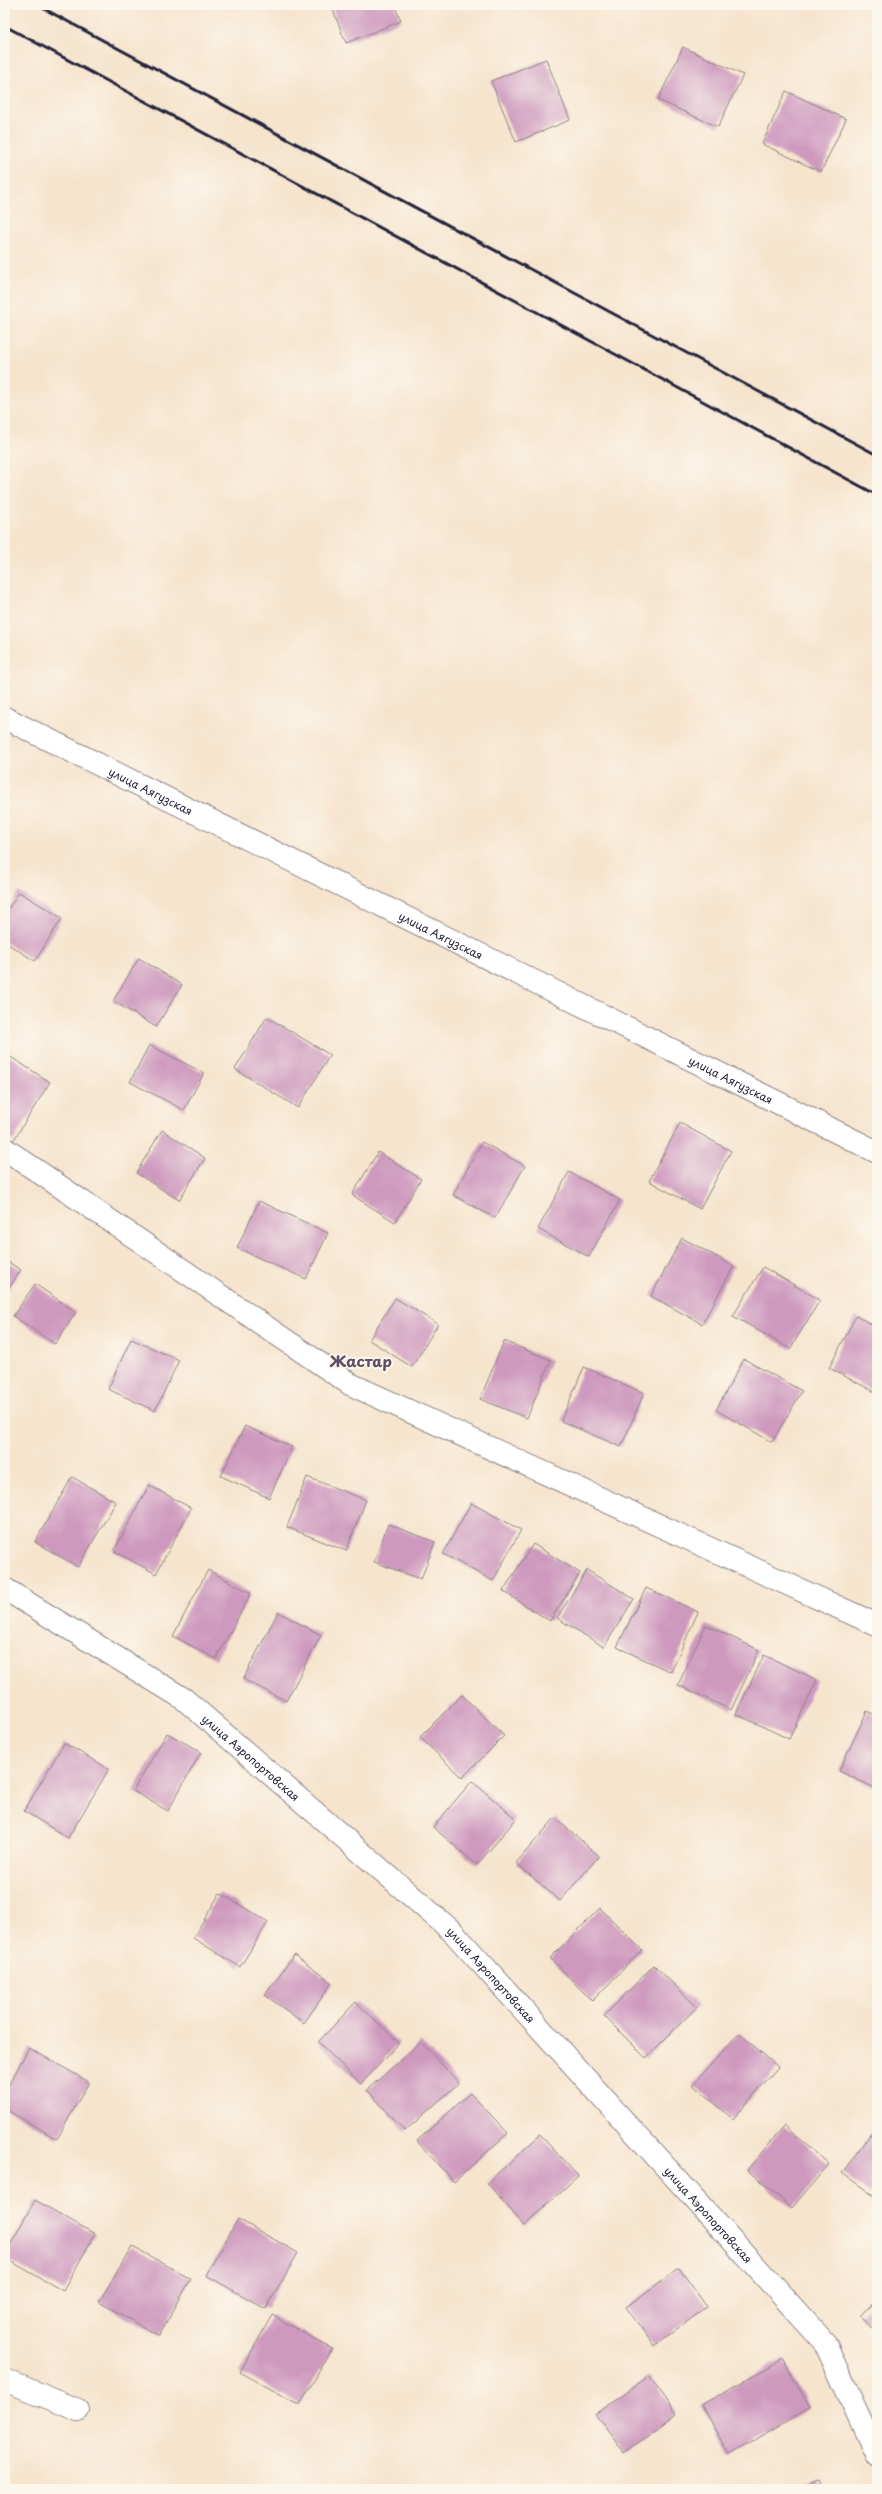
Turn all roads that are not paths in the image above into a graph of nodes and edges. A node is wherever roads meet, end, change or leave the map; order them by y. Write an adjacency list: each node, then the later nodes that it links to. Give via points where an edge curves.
1 (5, 718): 3 (street, улица Аягузская)
2 (5, 1149): 5 (street, via 350,1384)
3 (877, 1152)
4 (5, 1589): 8 (street, улица Аэропортовская, via 184,1699 452,1932 825,2343)
5 (877, 1625)
6 (5, 2380): 7 (street)
7 (78, 2410)
8 (877, 2456)

